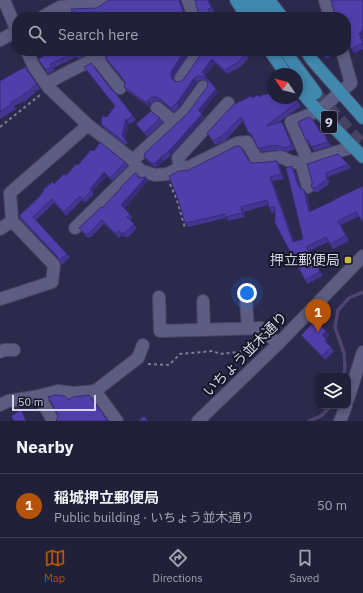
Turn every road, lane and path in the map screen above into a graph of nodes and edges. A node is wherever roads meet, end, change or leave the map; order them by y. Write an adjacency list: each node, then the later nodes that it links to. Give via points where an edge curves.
1 (4, 0): 16 (street)
2 (105, 0): 9 (street, via 96,5 60,7)
3 (188, 0): 10 (street)
4 (236, 0): 11 (main road)
5 (249, 0): 12 (main road)
6 (258, 0): 13 (main road)
7 (269, 0): 14 (main road)
8 (325, 0): 15 (street)
9 (51, 12)
10 (192, 12)
11 (242, 12)
12 (256, 12)
13 (266, 12)
14 (278, 12)
15 (329, 12)
16 (12, 18)
17 (12, 33): 18 (street)
18 (0, 40)
19 (29, 56): 30 (street)
20 (100, 56): 27 (street)
21 (196, 56): 29 (street)
22 (273, 56): 28 (main road)
23 (289, 56): 24 (main road, 9, via 320,90)
24 (298, 56)
25 (309, 56): 33 (main road, 9)
26 (343, 56): 33 (street, via 351,83)
27 (96, 58): 30 (street, via 64,74); 31 (street)
28 (282, 68)
29 (181, 78)
30 (48, 86): 40 (street); 41 (path)
31 (120, 88)
32 (203, 88): 39 (street)
33 (341, 92): 37 (street); 38 (main road, 9)
34 (303, 94): 37 (main road, 9)
35 (228, 103): 46 (street, via 178,158)
36 (156, 108): 39 (street)
37 (318, 111): 42 (main road, 9); 44 (street, via 291,122)
38 (363, 118)
39 (174, 122): 45 (street)
40 (88, 125): 45 (street); 49 (street, via 10,193)
41 (0, 127)
42 (353, 147): 43 (main road, 9); 44 (street)
43 (363, 157)
44 (305, 162): 46 (street, via 292,162 281,157 257,160 247,142 237,143 189,167); 48 (street)
45 (135, 164): 47 (street, via 142,171 155,175); 50 (street)
46 (180, 168): 47 (street)
47 (167, 174): 51 (path)
48 (308, 187)
49 (12, 221): 52 (street); 55 (street, via 54,265 52,282)
50 (75, 228)
51 (185, 228)
52 (0, 229)
53 (363, 256): 60 (street, いちょう並木通り)
54 (159, 297): 59 (street, via 160,331)
55 (0, 299)
56 (203, 301): 59 (street)
57 (246, 301): 58 (street)
58 (248, 328): 59 (street); 60 (street, via 261,328)
59 (204, 330)
60 (278, 344): 74 (street, いちょう並木通り)
61 (143, 345): 66 (street)
62 (14, 350): 64 (street)
63 (255, 350): 66 (path, via 220,354 213,351 180,354 169,366)
64 (0, 352)
65 (362, 357): 67 (street)
66 (133, 363): 68 (street)
67 (351, 390)
68 (95, 392): 69 (street, via 58,391); 73 (street)
69 (39, 396): 70 (street); 72 (street)
70 (0, 405)
71 (345, 409): 75 (street)
72 (52, 421)
73 (117, 421)
74 (198, 421)
75 (340, 421)

